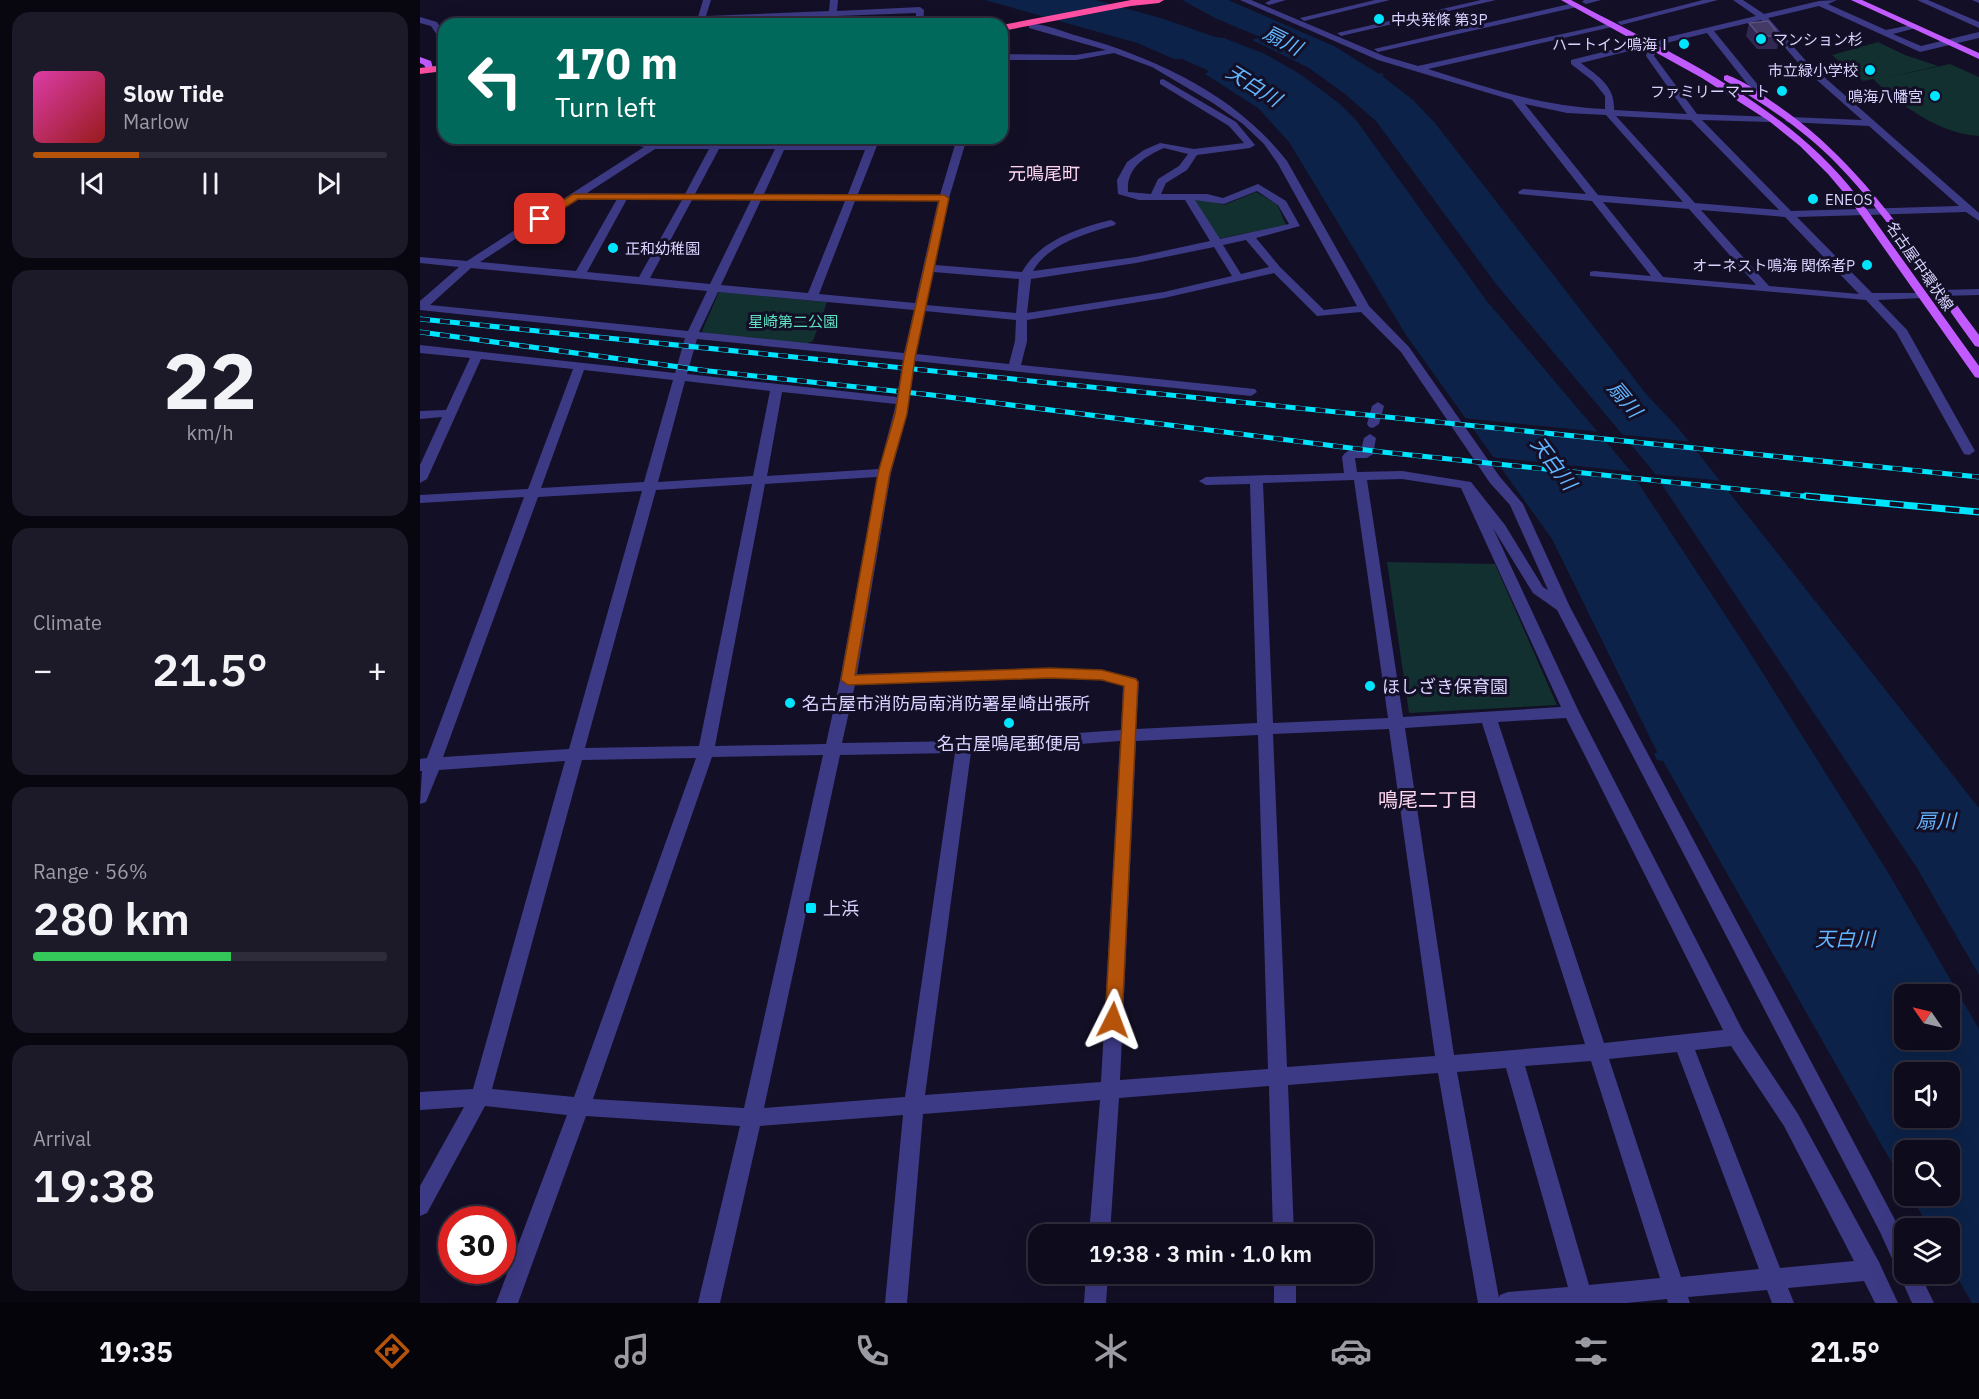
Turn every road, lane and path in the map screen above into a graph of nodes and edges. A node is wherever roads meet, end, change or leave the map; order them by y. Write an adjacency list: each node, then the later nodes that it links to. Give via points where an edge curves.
1 (707, 0): 19 (street)
2 (834, 0): 17 (street)
3 (1155, 0): 14 (highway)
4 (1244, 0): 43 (street, via 1353,48)
5 (1281, 0): 15 (street)
6 (1386, 0): 23 (street)
7 (1492, 0): 33 (street)
8 (1714, 0): 25 (street)
9 (1737, 0): 18 (street)
10 (1833, 0): 16 (street)
11 (1855, 0): 29 (main road)
12 (1921, 0): 27 (street)
13 (1581, 2): 25 (main road, 名古屋中環状線); 26 (main road, 名古屋中環状線); 38 (street)
14 (1136, 3): 28 (highway)
15 (1269, 3)
16 (1819, 3): 18 (street); 34 (street)
17 (834, 13): 20 (street); 21 (street); 22 (street, via 920,10)
18 (1763, 17): 32 (street); 53 (street, via 1804,64)
19 (702, 18)
20 (751, 18)
21 (833, 18)
22 (919, 18)
23 (1304, 18)
24 (420, 20): 31 (street, via 434,24)
25 (1621, 22): 37 (main road, 名古屋中環状線)
26 (1609, 24): 37 (main road, 名古屋中環状線); 43 (street)
27 (1979, 24)
28 (1032, 25): 30 (highway); 39 (street)
29 (1913, 26): 34 (street); 36 (main road)
30 (1008, 29)
31 (438, 30)
32 (1709, 30): 37 (street); 47 (street, via 1753,85)
33 (1341, 33)
34 (1884, 33): 36 (street, via 1920,49)
35 (1979, 35): 36 (street)
36 (1948, 42): 40 (main road)
37 (1653, 45): 47 (main road, 名古屋中環状線); 49 (street, via 1574,62 1610,96); 50 (street, via 1650,56); 51 (main road, 名古屋中環状線)
38 (1378, 49)
39 (1113, 51): 41 (street, via 1074,57); 59 (street, via 1206,106 1246,135 1250,145); 98 (street, via 1155,65 1216,101 1267,142)
40 (1979, 56)
41 (1008, 57)
42 (420, 60): 44 (main road, via 428,63)
43 (1415, 70): 48 (street)
44 (426, 71)
45 (438, 75): 46 (highway)
46 (420, 77)
47 (1752, 93): 52 (main road, 名古屋中環状線)
48 (1516, 99): 49 (street, via 1551,108); 69 (street)
49 (1609, 113): 50 (street); 70 (street)
50 (1694, 117): 51 (street); 74 (street)
51 (1770, 119): 73 (main road, 名古屋中環状線, via 1834,173)
52 (1791, 120): 53 (street); 72 (main road, 名古屋中環状線, via 1851,173)
53 (1869, 123): 71 (street)
54 (652, 144): 61 (street)
55 (717, 144): 65 (street)
56 (782, 144): 66 (street)
57 (872, 144): 67 (street)
58 (960, 144): 68 (street)
59 (1194, 152): 63 (street, via 1183,168 1162,181); 63 (street, via 1163,145 1131,164 1122,180 1123,194)
60 (1523, 192): 69 (street)
61 (576, 196): 62 (street); 80 (street)
62 (623, 196): 65 (street); 84 (street)
63 (1155, 196): 64 (street)
64 (1188, 196): 77 (street, via 1224,201 1258,187 1282,203 1294,226); 78 (street)
65 (689, 197): 66 (street); 88 (street)
66 (758, 197): 67 (street); 89 (street)
67 (851, 198): 68 (street); 94 (street)
68 (944, 198): 81 (street)
69 (1596, 199): 70 (street); 87 (street)
70 (1693, 207): 74 (street); 90 (street)
71 (1968, 208): 72 (street); 75 (street)
72 (1883, 211): 73 (street); 92 (main road, 名古屋中環状線)
73 (1863, 212): 74 (street); 93 (main road, 名古屋中環状線)
74 (1789, 214): 95 (street)
75 (1979, 218)
76 (1110, 223): 85 (street, via 1066,240 1035,260)
77 (1249, 236): 78 (street); 82 (street)
78 (1216, 243): 85 (street, via 1136,260); 86 (street)
79 (420, 260): 80 (street)
80 (468, 265): 84 (street); 96 (street)
81 (930, 268): 85 (street); 97 (street)
82 (1276, 269): 86 (street); 98 (street, via 1321,314)
83 (1594, 274): 87 (street)
84 (579, 276): 88 (street)
85 (1025, 276): 99 (street)
86 (1238, 277): 99 (street, via 1164,295)
87 (1660, 280): 90 (street)
88 (643, 281): 89 (street)
89 (716, 286): 94 (street); 100 (street)
90 (1766, 289): 95 (street)
91 (1979, 292): 92 (street)
92 (1941, 293): 101 (main road, 名古屋中環状線)
93 (1922, 295): 95 (street); 107 (main road, 名古屋中環状線)
94 (812, 297): 97 (street)
95 (1870, 297): 117 (street, via 1901,330)
96 (420, 307): 100 (street)
97 (921, 308): 99 (street); 104 (street)
98 (1364, 308): 128 (street, via 1405,350 1515,504)
99 (1022, 317): 106 (street)
100 (693, 335): 104 (street); 108 (street)
101 (1979, 343)
102 (420, 349): 103 (street)
103 (477, 355): 105 (street); 113 (street)
104 (909, 358): 106 (street); 111 (street)
105 (579, 368): 108 (street); 126 (street)
106 (1014, 368): 110 (street)
107 (1979, 374)
108 (682, 377): 109 (street); 125 (street)
109 (777, 388): 111 (street); 122 (street)
110 (1251, 392)
111 (901, 401): 118 (street)
112 (1378, 406): 115 (street)
113 (450, 413): 114 (street); 120 (street)
114 (420, 415)
115 (1373, 424)
116 (1370, 438): 119 (street, via 1367,454 1348,457)
117 (1969, 451)
118 (884, 473): 122 (street); 129 (street)
119 (1356, 475): 121 (street); 124 (street, via 1402,475); 132 (street)
120 (420, 478)
121 (1256, 480): 123 (street); 133 (street)
122 (759, 481): 125 (street); 137 (street)
123 (1206, 481)
124 (1466, 485): 128 (street, via 1500,528 1538,590); 130 (street)
125 (651, 487): 126 (street); 138 (street)
126 (533, 494): 127 (street); 139 (street)
127 (420, 499)
128 (1563, 606): 156 (street)
129 (848, 680): 134 (street, via 1050,673 1102,675 1131,682); 136 (street)
130 (1571, 712): 131 (street); 141 (street)
131 (1488, 717): 132 (street); 143 (street)
132 (1397, 723): 133 (street); 145 (street)
133 (1264, 729): 134 (street); 146 (street)
134 (1129, 735): 135 (street); 147 (street)
135 (964, 747): 136 (street); 150 (street)
136 (832, 751): 137 (street); 152 (street)
137 (706, 752): 138 (street); 151 (street)
138 (576, 754): 139 (street); 148 (street)
139 (426, 764): 140 (street)
140 (420, 798)
141 (1736, 1037): 142 (street); 157 (street, via 1791,1120)
142 (1683, 1043): 143 (street); 158 (street)
143 (1597, 1052): 144 (street); 162 (street)
144 (1514, 1059): 145 (street); 163 (street)
145 (1446, 1062): 146 (street); 169 (street)
146 (1279, 1076): 147 (street); 155 (street)
147 (1110, 1091): 150 (street); 154 (street)
148 (480, 1097): 149 (street); 151 (street); 153 (street)
149 (420, 1101)
150 (914, 1106): 152 (street); 166 (street)
151 (580, 1107): 152 (street); 164 (street)
152 (752, 1118): 165 (street)
153 (420, 1206)
154 (1101, 1224)
155 (1284, 1224)
156 (1894, 1242)
157 (1871, 1270): 158 (street); 172 (street)
158 (1774, 1279): 162 (street); 171 (street)
159 (1096, 1284): 167 (street)
160 (1285, 1284): 168 (street)
161 (1914, 1284): 173 (street)
162 (1677, 1295): 163 (street)
163 (1583, 1300): 170 (street)
164 (507, 1303)
165 (710, 1303)
166 (896, 1303)
167 (1095, 1303)
168 (1285, 1303)
169 (1488, 1303)
170 (1508, 1303)
171 (1783, 1303)
172 (1887, 1303)
173 (1923, 1303)

